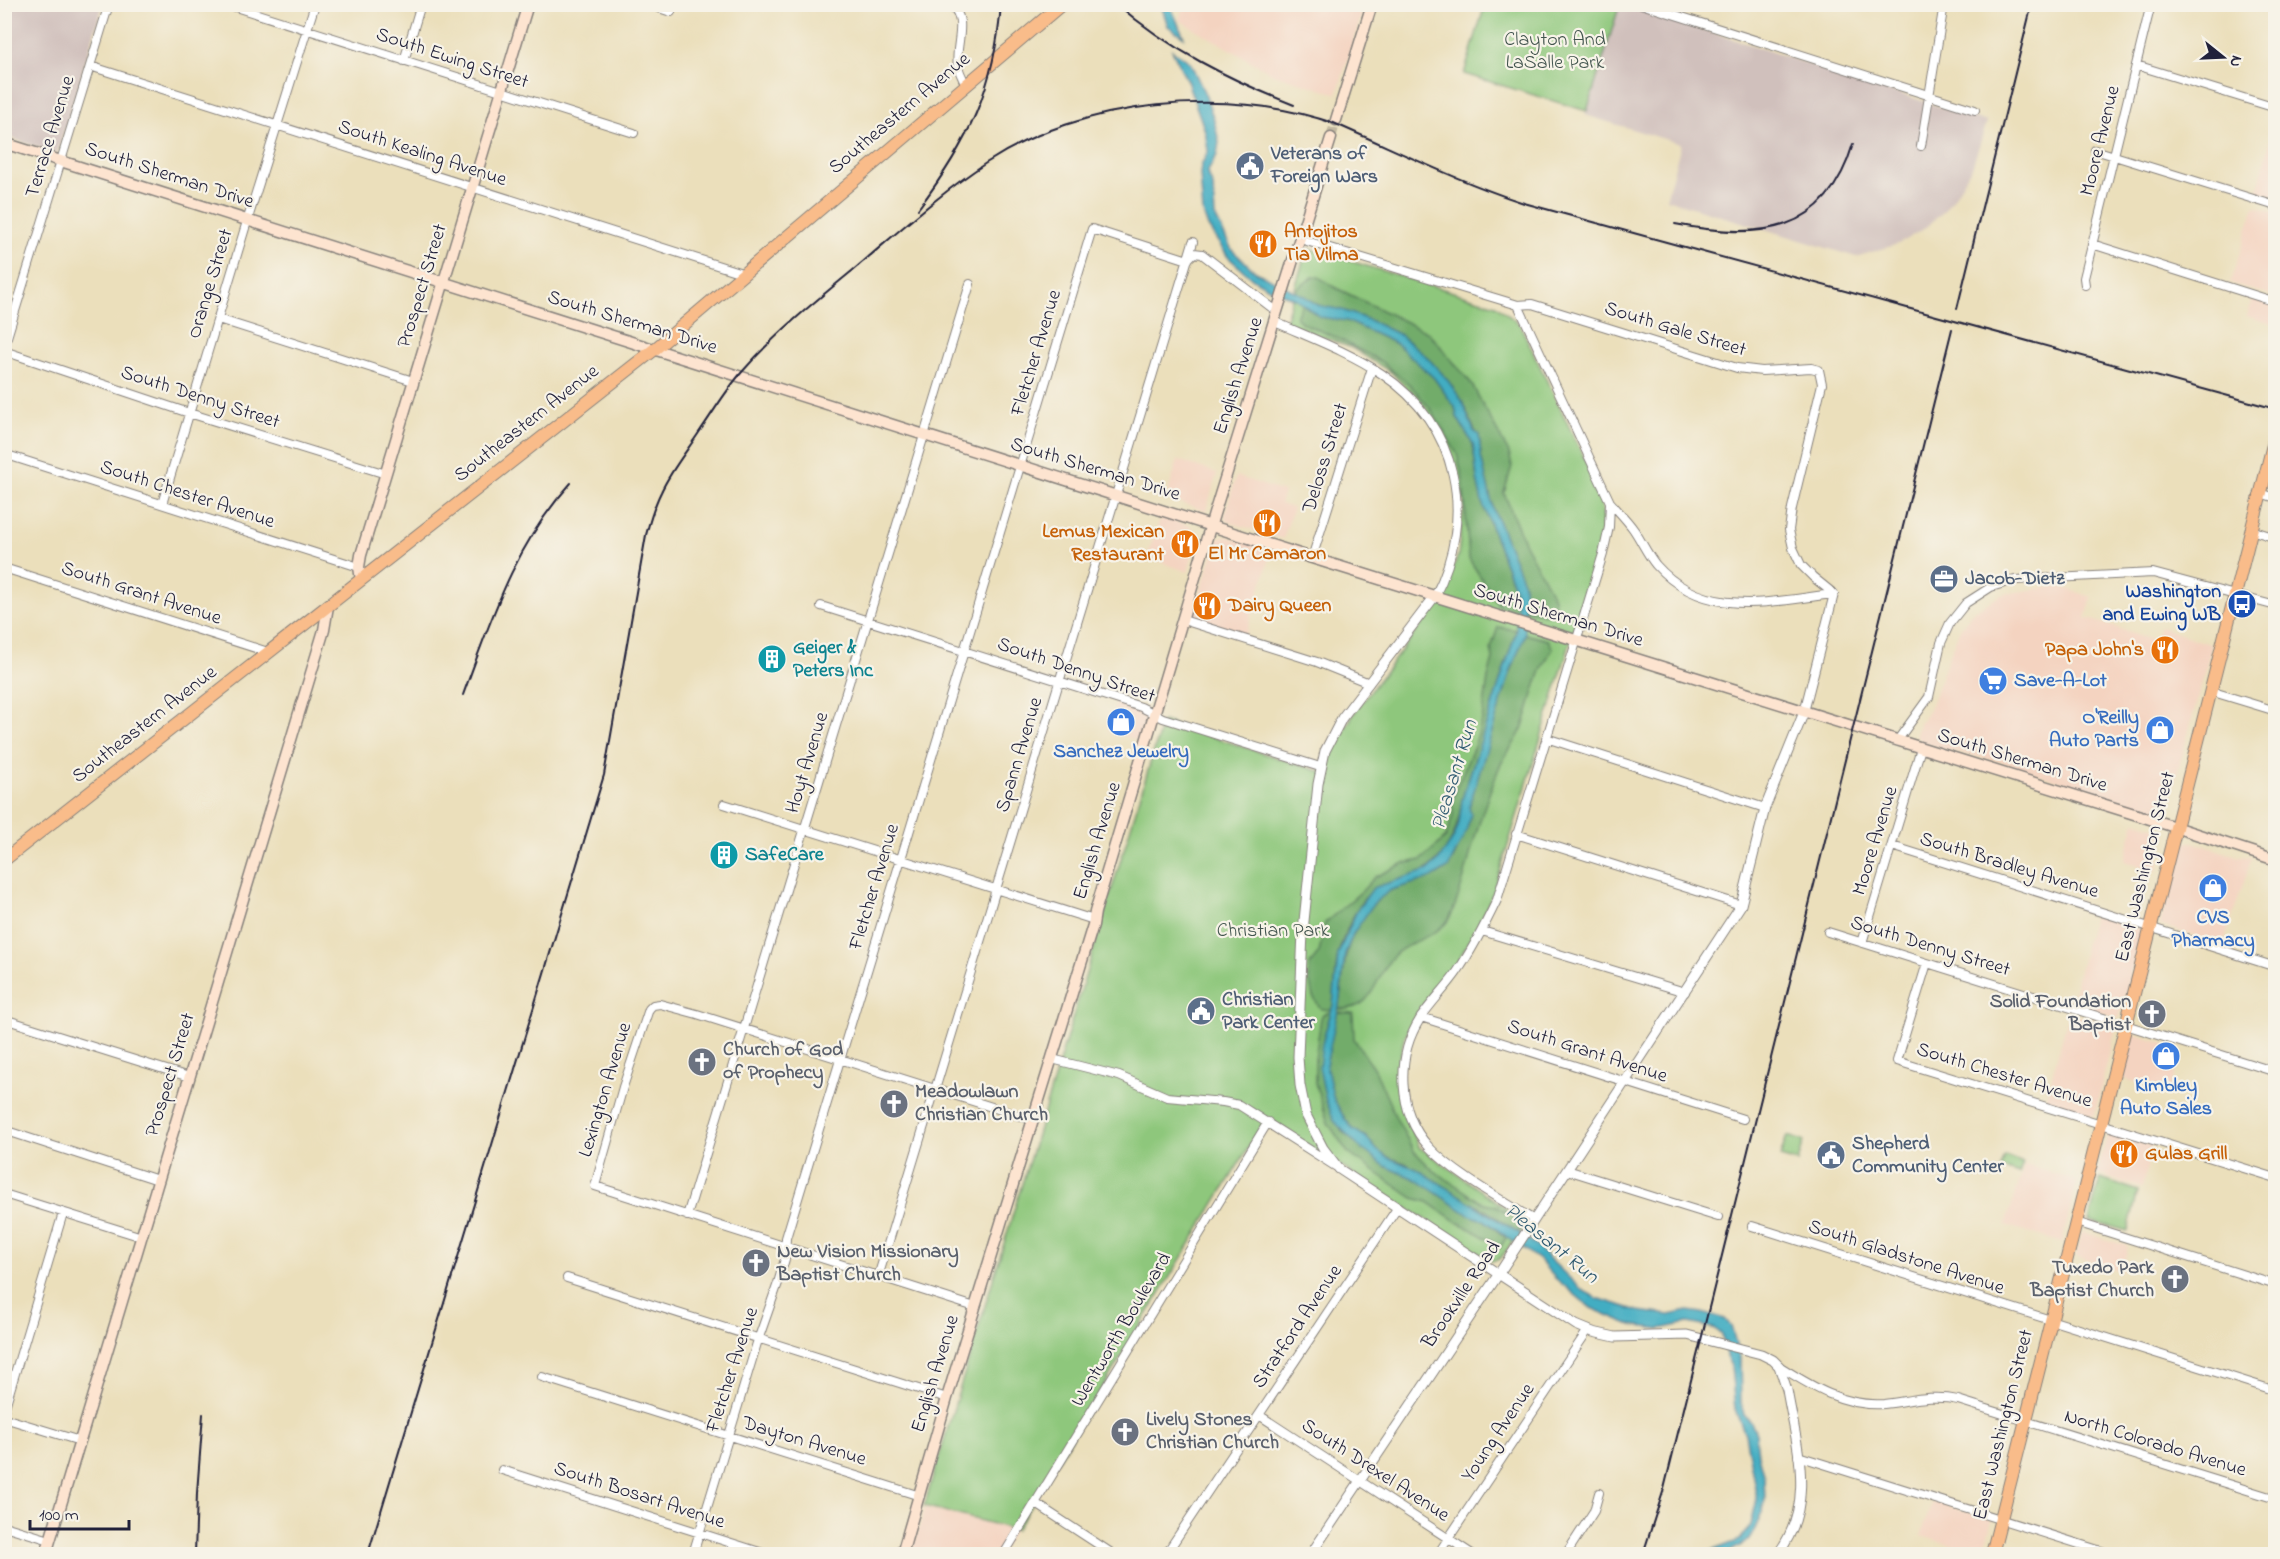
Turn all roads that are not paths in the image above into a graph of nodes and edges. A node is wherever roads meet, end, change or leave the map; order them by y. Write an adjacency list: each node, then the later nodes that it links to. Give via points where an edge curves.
1 (109, 4): 19 (street, Terrace Avenue)
2 (226, 4): 16 (street, South Ewing Street)
3 (315, 4): 16 (street, Orange Street)
4 (421, 4): 17 (street)
5 (528, 4): 21 (main road, Prospect Street)
6 (646, 4): 15 (street)
7 (950, 4): 20 (street, via 960,20 958,66)
8 (1062, 4): 20 (main road, Southeastern Avenue)
9 (1372, 4): 25 (main road)
10 (1641, 4): 22 (street)
11 (1944, 4): 22 (street)
12 (2151, 4): 18 (street, Moore Avenue)
13 (2265, 4): 14 (street)
14 (2276, 8)
15 (671, 12)
16 (307, 30): 17 (street, South Ewing Street); 26 (street, Orange Street)
17 (404, 61): 21 (street, South Ewing Street)
18 (2136, 64): 23 (street); 32 (street, Moore Avenue)
19 (90, 66): 26 (street, South Kealing Avenue); 33 (street, Terrace Avenue)
20 (965, 84): 41 (main road, Southeastern Avenue)
21 (502, 92): 27 (street, South Ewing Street); 34 (main road, Prospect Street)
22 (1929, 96): 24 (street); 30 (street)
23 (2276, 108)
24 (1975, 110)
25 (1336, 120)
26 (278, 126): 34 (street, South Kealing Avenue); 36 (street, Orange Street)
27 (634, 134)
28 (1331, 138): 37 (main road, English Avenue)
29 (4, 143): 33 (main road, South Sherman Drive)
30 (1921, 146)
31 (2096, 150): 32 (street)
32 (2114, 156): 35 (street); 39 (street, Moore Avenue)
33 (61, 161): 36 (main road, South Sherman Drive); 50 (street, Terrace Avenue)
34 (472, 187): 41 (street, South Kealing Avenue); 42 (main road, Prospect Street)
35 (2276, 206)
36 (248, 220): 42 (main road, South Sherman Drive); 48 (street, Orange Street)
37 (1300, 239): 46 (street, South Gale Street); 47 (main road, English Avenue)
38 (1193, 242): 40 (street, Spann Avenue)
39 (2092, 244): 44 (street, Moore Avenue); 45 (street)
40 (1188, 260): 47 (street, via 1194,253 1200,253 1271,308); 58 (street, Fletcher Avenue, via 1092,229); 61 (street, Spann Avenue)
41 (744, 274): 51 (main road, Southeastern Avenue)
42 (443, 283): 51 (main road, South Sherman Drive); 53 (main road, Prospect Street)
43 (970, 284): 56 (street, Hoyt Avenue)
44 (2085, 285)
45 (2276, 302)
46 (1518, 305): 63 (street); 72 (street, South Gale Street, via 1532,304 1737,368 1816,368 1822,375 1822,384 1790,530 1802,565)
47 (1279, 307): 49 (main road, English Avenue)
48 (218, 319): 53 (street); 54 (street, Orange Street)
49 (1275, 322): 52 (street); 65 (main road, English Avenue)
50 (4, 349): 54 (street, South Denny Street)
51 (655, 350): 56 (main road, South Sherman Drive); 70 (main road, Southeastern Avenue)
52 (1372, 368): 68 (street, Deloss Street); 73 (street, via 1399,387 1422,411 1441,442 1453,473 1458,507 1456,537)
53 (413, 381): 59 (main road, Prospect Street)
54 (189, 413): 59 (street, South Denny Street); 64 (street, Orange Street)
55 (2276, 433): 60 (main road, East Washington Street)
56 (924, 435): 58 (main road, South Sherman Drive); 78 (street, Hoyt Avenue)
57 (4, 454): 64 (street, South Chester Avenue)
58 (1019, 466): 61 (main road, South Sherman Drive); 80 (street, Fletcher Avenue)
59 (386, 474): 70 (main road, Prospect Street)
60 (2260, 493): 62 (street); 66 (main road, East Washington Street)
61 (1115, 495): 65 (main road, South Sherman Drive); 82 (street, Spann Avenue)
62 (2276, 498)
63 (1610, 502): 72 (street, via 1658,567 1676,583 1699,595 1739,604); 79 (street, via 1607,539)
64 (162, 504): 70 (street, South Chester Avenue)
65 (1210, 526): 68 (main road, South Sherman Drive); 77 (main road, English Avenue)
66 (2251, 530): 67 (street); 71 (main road, East Washington Street)
67 (2276, 538)
68 (1312, 558): 73 (main road, South Sherman Drive)
69 (4, 568): 81 (street, South Grant Avenue)
70 (360, 573): 74 (main road, Southeastern Avenue)
71 (2235, 593): 76 (street); 84 (main road, East Washington Street); 89 (street, via 2153,573 2015,580 1991,586 1968,601 1950,622 1941,643 1929,697)
72 (1834, 594): 86 (street)
73 (1436, 596): 79 (main road, South Sherman Drive); 83 (street)
74 (328, 606): 81 (main road, Southeastern Avenue); 118 (main road, Prospect Street)
75 (821, 606): 78 (street, South Denny Street)
76 (2276, 606)
77 (1183, 620): 83 (street, via 1317,662); 87 (main road, English Avenue)
78 (868, 621): 80 (street, South Denny Street); 95 (street, Hoyt Avenue)
79 (1575, 640): 86 (main road, South Sherman Drive); 88 (street)
80 (963, 651): 82 (street, South Denny Street); 99 (street, Fletcher Avenue)
81 (268, 652): 98 (main road, Southeastern Avenue)
82 (1059, 681): 87 (street, South Denny Street, via 1147,708); 101 (street, Spann Avenue)
83 (1369, 683): 91 (street, via 1337,726)
84 (2210, 691): 85 (street); 94 (main road, East Washington Street)
85 (2276, 711)
86 (1804, 712): 89 (main road, South Sherman Drive); 93 (street, Brookville Road)
87 (1155, 714): 91 (street, South Denny Street); 103 (main road, English Avenue)
88 (1546, 738): 93 (street); 96 (street)
89 (1898, 741): 90 (main road, South Sherman Drive)
90 (1921, 748): 94 (main road, South Sherman Drive); 97 (street, Moore Avenue)
91 (1320, 767): 126 (street, via 1304,913 1298,1061 1306,1115)
92 (724, 804): 95 (street)
93 (1765, 808): 102 (street, Brookville Road)
94 (2176, 827): 100 (main road, South Sherman Drive); 104 (main road, East Washington Street)
95 (805, 829): 99 (street); 114 (street, Hoyt Avenue)
96 (1516, 834): 102 (street); 105 (street, via 1497,900)
97 (1892, 846): 104 (street, South Bradley Avenue); 107 (street, Moore Avenue)
98 (4, 860)
99 (901, 860): 101 (street); 115 (street, Fletcher Avenue)
100 (2276, 860)
101 (996, 889): 103 (street); 120 (street, Spann Avenue)
102 (1741, 905): 110 (street, Brookville Road)
103 (1094, 920): 116 (main road, English Avenue)
104 (2151, 927): 109 (street, South Bradley Avenue); 113 (main road, East Washington Street)
105 (1482, 931): 110 (street); 111 (street, via 1457,972)
106 (1828, 932): 107 (street, South Denny Street)
107 (1862, 943): 108 (street, South Denny Street)
108 (1927, 963): 113 (street, South Denny Street); 124 (street, South Chester Avenue, via 1897,1061)
109 (2276, 967)
110 (1685, 992): 119 (street, Brookville Road)
111 (1421, 1017): 119 (street, South Grant Avenue); 135 (street, via 1407,1048 1403,1072 1408,1108 1418,1131 1441,1158)
112 (4, 1019): 118 (street)
113 (2126, 1025): 117 (street, South Denny Street); 124 (main road, East Washington Street)
114 (745, 1029): 115 (street); 133 (street, Hoyt Avenue); 133 (street, Lexington Avenue, via 653,1005 633,1056 595,1186)
115 (840, 1059): 120 (street); 139 (street, Fletcher Avenue)
116 (1052, 1059): 122 (main road, English Avenue); 123 (street, via 1123,1078 1167,1097 1239,1105)
117 (2276, 1072)
118 (189, 1077): 129 (main road, Prospect Street)
119 (1626, 1082): 121 (street, South Grant Avenue); 127 (street, Brookville Road)
120 (936, 1090): 122 (street); 141 (street, Spann Avenue)
121 (1743, 1119)
122 (1033, 1120): 144 (main road, English Avenue)
123 (1268, 1122): 126 (street); 164 (street, Wentworth Boulevard)
124 (2101, 1123): 128 (street, South Chester Avenue); 136 (main road, East Washington Street)
125 (4, 1130): 129 (street)
126 (1339, 1169): 131 (street)
127 (1567, 1170): 134 (street); 135 (street, Brookville Road)
128 (2276, 1178)
129 (158, 1180): 138 (main road, Prospect Street)
130 (4, 1194): 132 (street)
131 (1398, 1207): 140 (street); 153 (street, Stratford Avenue)
132 (63, 1213): 138 (street); 152 (street)
133 (687, 1216): 139 (street)
134 (1718, 1217)
135 (1534, 1220): 140 (street, Brookville Road)
136 (2076, 1222): 143 (street); 145 (main road, East Washington Street)
137 (1752, 1226): 145 (street, South Gladstone Avenue)
138 (142, 1237): 157 (main road, Prospect Street)
139 (785, 1248): 141 (street); 147 (street, Fletcher Avenue, via 785,1259)
140 (1498, 1275): 146 (street); 160 (street, Brookville Road)
141 (878, 1277): 144 (street)
142 (567, 1278): 147 (street)
143 (2276, 1285)
144 (975, 1307): 151 (main road, English Avenue)
145 (2051, 1321): 150 (street, South Gladstone Avenue); 155 (main road, East Washington Street)
146 (1588, 1330): 148 (street, via 1624,1338 1682,1335 1713,1340 1767,1356); 168 (street, Young Avenue)
147 (759, 1339): 151 (street); 156 (street, Fletcher Avenue)
148 (1779, 1366): 155 (street, North Colorado Avenue, via 1849,1401 1879,1404 1946,1397); 158 (street, via 1788,1390)
149 (542, 1377): 156 (street, Dayton Avenue)
150 (2276, 1391)
151 (947, 1398): 162 (main road, English Avenue)
152 (4, 1410)
153 (1259, 1415): 160 (street, South Drexel Avenue); 176 (street, Stratford Avenue)
154 (4, 1418): 157 (street)
155 (2025, 1420): 163 (street, North Colorado Avenue); 165 (main road, East Washington Street)
156 (729, 1436): 162 (street, Dayton Avenue); 167 (street, Fletcher Avenue)
157 (80, 1441): 169 (main road, Prospect Street)
158 (1798, 1456): 165 (street); 181 (street, via 1802,1486 1798,1512)
159 (502, 1470): 167 (street, South Bosart Avenue)
160 (1360, 1481): 168 (street, South Drexel Avenue); 177 (street, Brookville Road)
161 (1599, 1493): 180 (street, via 1594,1511)
162 (920, 1496): 173 (main road, English Avenue)
163 (2276, 1499)
164 (1035, 1503): 174 (street, Wentworth Boulevard); 175 (street)
165 (2000, 1520): 182 (main road, East Washington Street); 183 (street)
166 (4, 1526): 169 (street)
167 (700, 1533): 171 (street, Fletcher Avenue); 172 (street, South Bosart Avenue)
168 (1449, 1539): 178 (street, Young Avenue); 179 (street, South Drexel Avenue)
169 (50, 1540): 170 (main road, Prospect Street)
170 (46, 1554)
171 (693, 1554)
172 (766, 1554)
173 (902, 1554)
174 (1004, 1554)
175 (1113, 1554)
176 (1166, 1554)
177 (1311, 1554)
178 (1438, 1554)
179 (1472, 1554)
180 (1566, 1554)
181 (1782, 1554)
182 (1992, 1554)
183 (2111, 1554)

